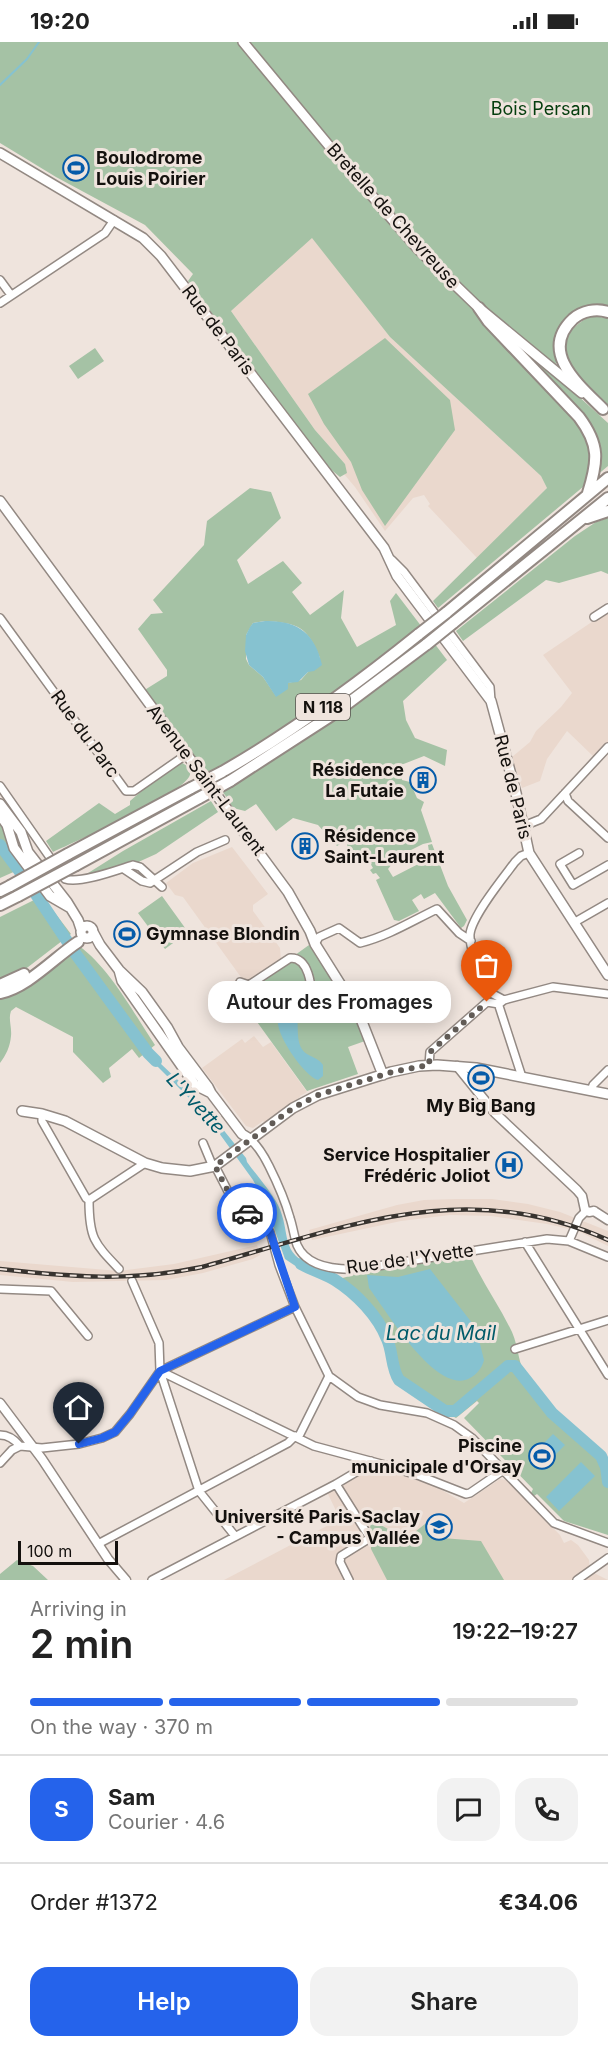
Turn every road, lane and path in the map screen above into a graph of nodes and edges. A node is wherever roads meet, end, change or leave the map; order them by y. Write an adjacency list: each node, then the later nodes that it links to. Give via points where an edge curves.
1 (247, 45): 7 (main road, Bretelle de Chevreuse, via 418,249)
2 (0, 153): 3 (main road, Rue de Paris)
3 (114, 220): 5 (street, via 105,233); 28 (main road, Rue de Paris, via 143,238 161,256 342,491 398,576 491,701)
4 (0, 280): 5 (street)
5 (11, 295): 6 (street)
6 (0, 303)
7 (479, 308): 9 (main road, Bretelle de Chevreuse); 11 (highway, via 590,431 597,461)
8 (608, 312): 9 (highway, via 594,310 578,315 567,326 561,342 562,362 567,371)
9 (605, 411)
10 (608, 478): 11 (highway, N 118)
11 (588, 493): 33 (highway, N 118, bridge, via 446,613 311,715 222,772)
12 (608, 498): 15 (highway, N 118)
13 (0, 501): 20 (main road, Avenue Saint-Laurent)
14 (608, 511): 15 (highway)
15 (576, 524): 35 (highway, N 118, bridge, via 335,713 230,781)
16 (608, 608): 17 (street)
17 (594, 617)
18 (0, 618): 20 (street, Rue du Parc, via 126,790 134,791)
19 (608, 747): 22 (street)
20 (187, 754): 40 (main road, Avenue Saint-Laurent, via 288,892)
21 (0, 786): 31 (street, via 65,879 133,865)
22 (565, 793): 25 (street, via 541,819); 26 (street, via 568,801)
23 (0, 804): 36 (main road, via 21,832 28,852)
24 (0, 815): 36 (main road, via 14,848 50,896)
25 (526, 825)
26 (608, 838)
27 (225, 840): 31 (street, via 197,852)
28 (529, 853): 37 (main road); 39 (street, Rue de Paris, via 515,862 477,916)
29 (579, 853): 30 (street, via 560,864 573,885)
30 (608, 865)
31 (155, 880): 32 (street)
32 (162, 887)
33 (3, 888)
34 (608, 903): 37 (street)
35 (0, 905)
36 (69, 907): 38 (main road)
37 (575, 922): 43 (main road)
38 (81, 934): 41 (highway); 63 (main road, via 100,945 119,970 195,1085 211,1093)
39 (471, 941): 40 (street, via 437,909 372,940 360,943 339,928 319,937); 50 (street)
40 (315, 944): 53 (main road, Avenue Saint-Laurent)
41 (64, 948): 45 (highway); 49 (highway, via 23,983)
42 (484, 974): 50 (street)
43 (608, 975)
44 (240, 982): 46 (street)
45 (0, 985)
46 (249, 985): 46 (street, via 290,958 297,958 310,980 311,1000 298,1009 277,1005)
47 (380, 990): 53 (street)
48 (607, 991): 52 (street, via 554,987)
49 (0, 993)
50 (492, 995): 51 (street); 52 (street)
51 (487, 1002): 52 (street); 54 (street, via 430,1052)
52 (502, 1002): 58 (street)
53 (357, 1009): 57 (main road, Avenue Saint-Laurent)
54 (429, 1065): 55 (main road); 57 (main road)
55 (457, 1066): 58 (main road); 68 (street, via 495,1113 577,1190)
56 (608, 1070): 59 (street)
57 (383, 1075): 63 (main road, via 312,1098)
58 (522, 1077): 59 (main road)
59 (591, 1091): 60 (main road)
60 (608, 1094)
61 (22, 1111): 62 (main road)
62 (42, 1114): 65 (main road, via 65,1121); 67 (street, via 42,1121)
63 (250, 1139): 66 (main road); 71 (street, Rue de l'Yvette, via 267,1162 299,1248 325,1267 359,1269)
64 (203, 1143): 66 (street)
65 (145, 1163): 66 (main road, via 190,1171); 67 (street)
66 (214, 1166): 76 (street, via 239,1208 270,1232)
67 (89, 1200): 73 (street, via 93,1238)
68 (588, 1209): 69 (street); 70 (street, via 579,1218)
69 (608, 1220)
70 (569, 1241): 71 (street, Rue de l'Yvette); 72 (street, Rue de l'Yvette)
71 (525, 1242): 78 (street)
72 (608, 1257)
73 (119, 1269)
74 (132, 1281): 81 (street, via 159,1342)
75 (0, 1289): 79 (street, via 51,1291)
76 (295, 1307): 81 (street); 83 (street)
77 (608, 1320): 78 (street)
78 (579, 1329): 80 (street); 82 (street)
79 (88, 1336)
80 (514, 1349)
81 (160, 1371): 86 (street); 88 (street, via 115,1432 79,1444); 93 (street)
82 (608, 1375)
83 (329, 1376): 86 (street); 91 (street, via 358,1397 427,1413 454,1425 472,1438)
84 (0, 1403): 88 (street)
85 (0, 1435): 87 (street)
86 (296, 1437): 89 (street, via 314,1446); 93 (street)
87 (20, 1446): 88 (street); 90 (street)
88 (32, 1448): 96 (street)
89 (371, 1461): 91 (street, via 466,1494); 92 (street)
90 (0, 1463)
91 (502, 1471): 95 (street, via 554,1523)
92 (336, 1484): 94 (street); 100 (street, via 370,1538 341,1556)
93 (199, 1491): 94 (street); 96 (street)
94 (235, 1536): 99 (street)
95 (608, 1543)
96 (98, 1544): 98 (street)
97 (608, 1558): 101 (street)
98 (126, 1580)
99 (152, 1580)
100 (349, 1580)
101 (577, 1580)

